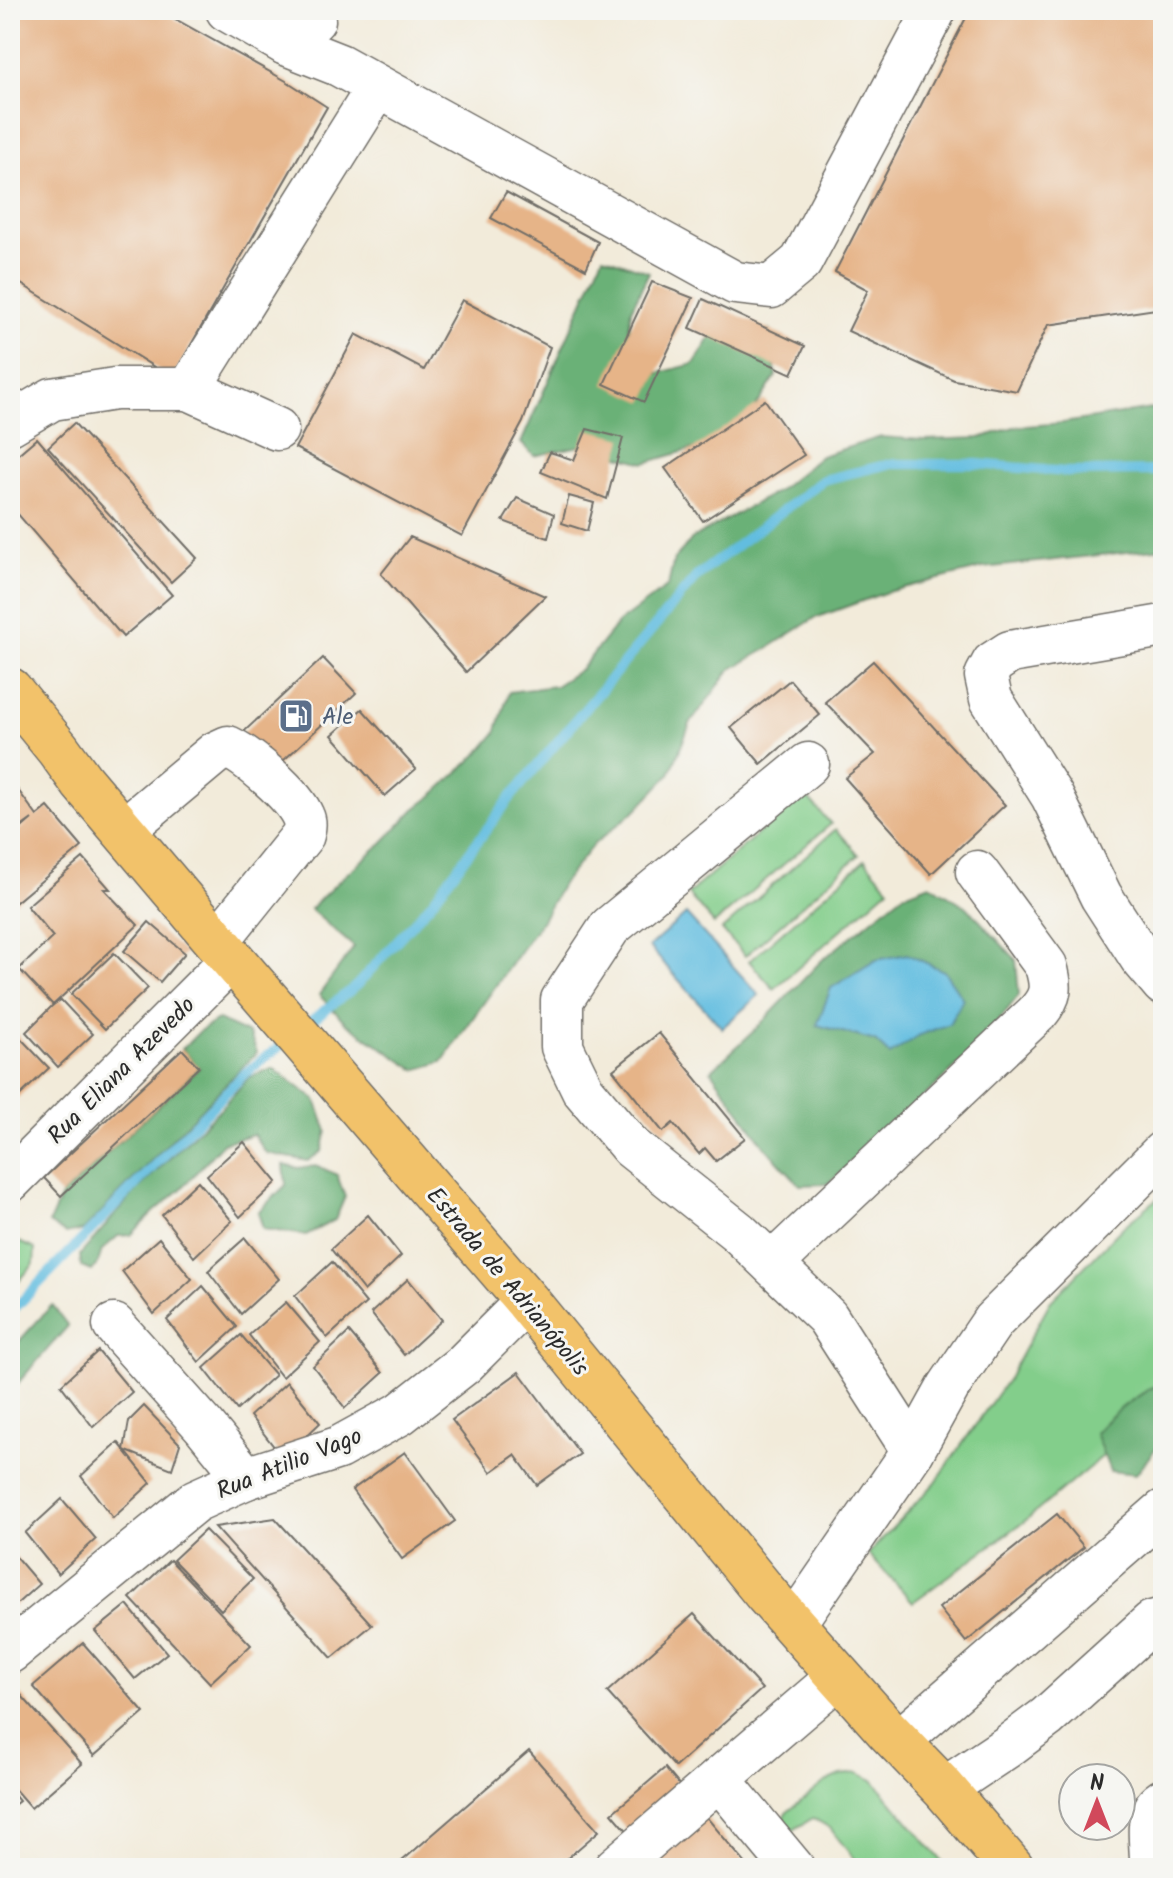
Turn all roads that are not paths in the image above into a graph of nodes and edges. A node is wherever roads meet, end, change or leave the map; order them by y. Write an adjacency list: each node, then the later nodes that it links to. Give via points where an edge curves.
1 (227, 10): 3 (street)
2 (935, 10): 4 (street, via 801,262 771,287 735,283)
3 (310, 21): 4 (street, via 339,65)
4 (378, 87): 5 (street)
5 (189, 389): 6 (street, via 115,389 52,399); 7 (street)
6 (10, 424)
7 (277, 429)
8 (1163, 626): 14 (street, via 1010,652 993,663 986,676 991,699 1052,796 1101,896)
9 (10, 690): 11 (main road, Estrada de Adrianópolis)
10 (808, 764): 17 (street, via 610,927 562,1000 562,1047 583,1090 631,1147)
11 (123, 830): 13 (main road, Estrada de Adrianópolis); 13 (street, Rua Eliana Azevedo, via 228,747 243,754 295,803 305,820 303,835)
12 (977, 872): 17 (street, via 1046,966 1048,1000)
13 (234, 962): 16 (street, Rua Eliana Azevedo); 18 (main road, Estrada de Adrianópolis)
14 (1163, 984)
15 (1163, 1152): 20 (street, via 993,1321)
16 (10, 1180)
17 (772, 1264): 20 (street, via 827,1317)
18 (527, 1301): 21 (street, Rua Atilio Vago, via 464,1364 400,1414 338,1448); 24 (main road, Estrada de Adrianópolis)
19 (114, 1325): 21 (street)
20 (913, 1451): 24 (street)
21 (246, 1478): 25 (street, Rua Atilio Vago, via 195,1501)
22 (1163, 1511): 27 (street)
23 (1163, 1619): 29 (street, via 1152,1622 1047,1717)
24 (794, 1624): 26 (main road, Estrada de Adrianópolis)
25 (10, 1652)
26 (839, 1676): 27 (main road, Estrada de Adrianópolis); 28 (street)
27 (898, 1742): 29 (main road, Estrada de Adrianópolis)
28 (719, 1779): 31 (street); 32 (street)
29 (944, 1789): 33 (main road, Estrada de Adrianópolis)
30 (1163, 1800): 34 (street, via 1154,1807 1150,1826)
31 (615, 1868)
32 (793, 1868)
33 (1012, 1868)
34 (1151, 1868)

